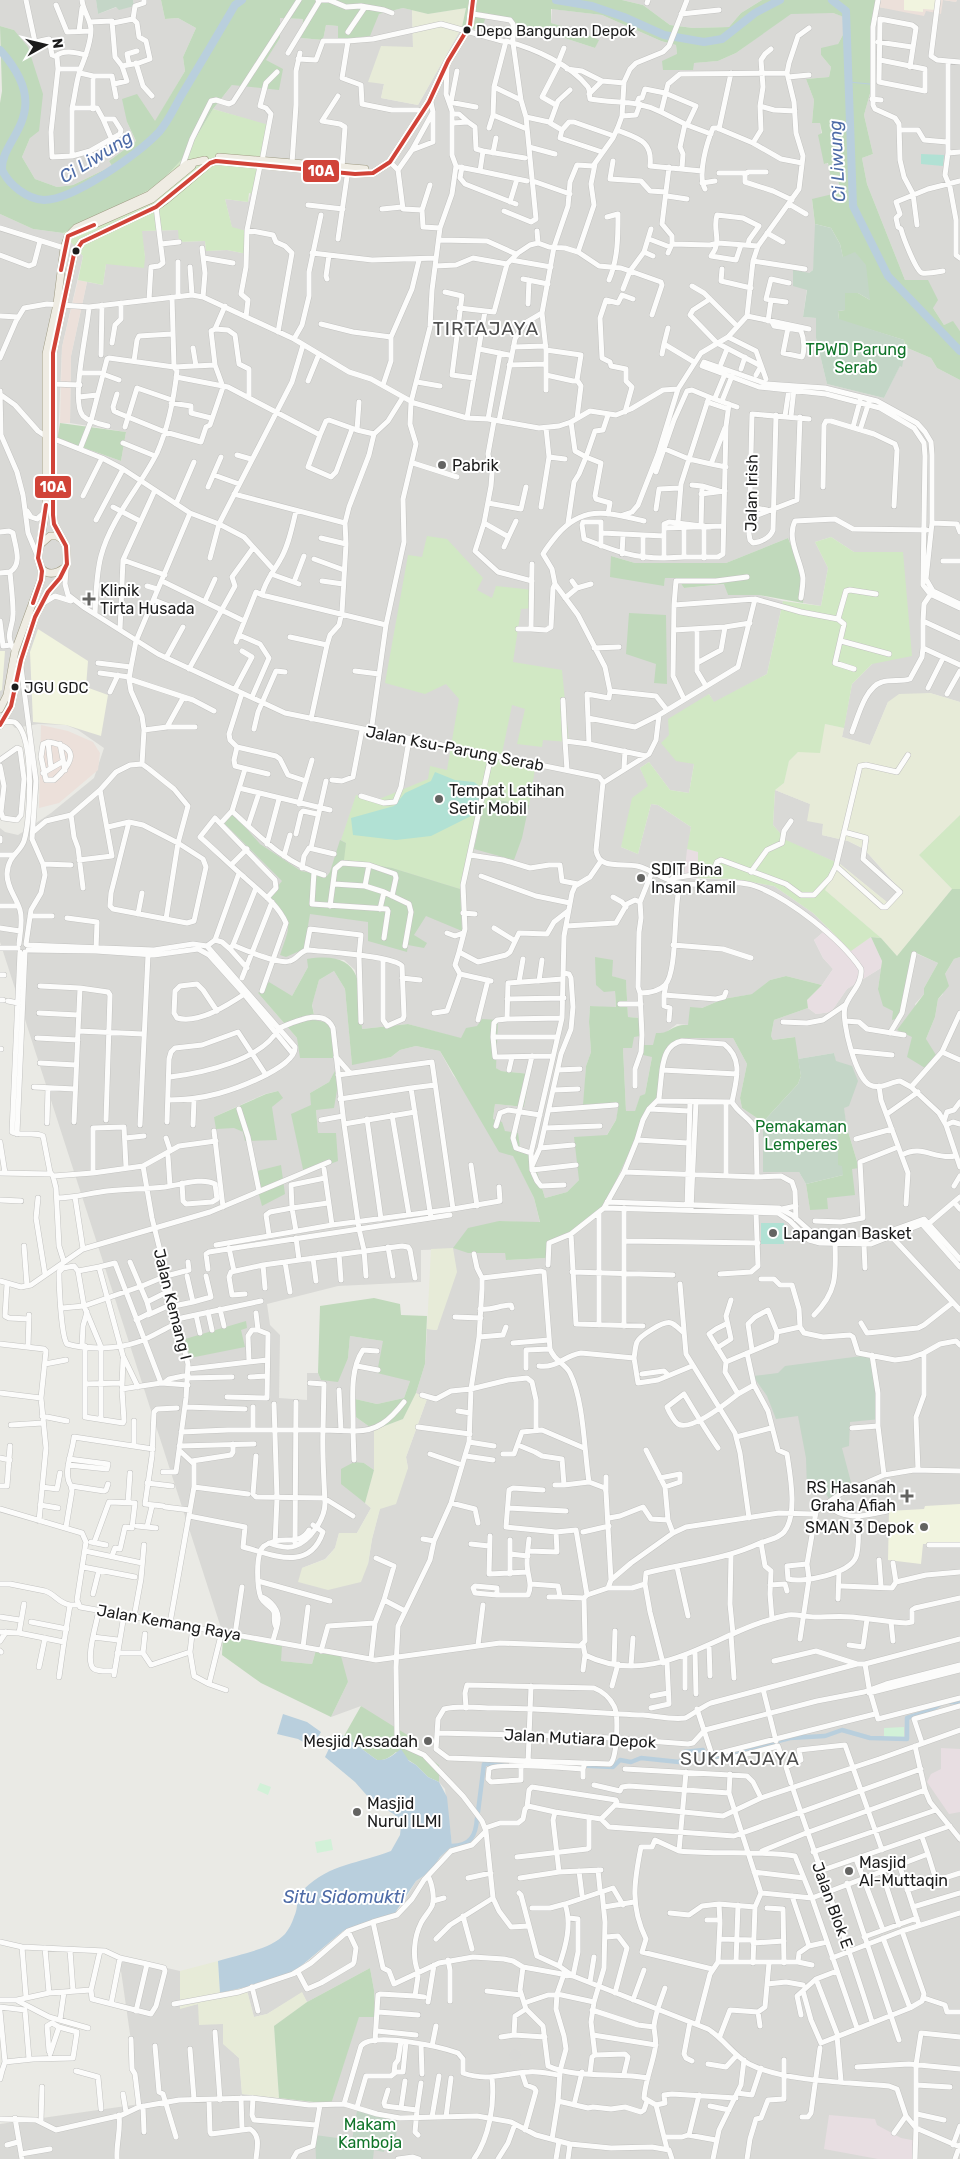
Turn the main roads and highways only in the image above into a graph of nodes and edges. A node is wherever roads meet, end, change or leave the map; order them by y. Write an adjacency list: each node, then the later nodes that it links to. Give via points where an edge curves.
1 (473, 1): 2 (main road, via 473,14 466,32)
2 (430, 96): 5 (main road, via 381,164 367,169); 5 (main road, via 390,162 373,174)
3 (208, 161): 4 (main road); 6 (main road, via 190,166 152,199); 6 (main road, via 195,161 182,167 149,195 76,228); 7 (main road, via 156,207 82,242 74,254)
4 (261, 164): 5 (main road); 5 (main road)
5 (346, 170)
6 (68, 236): 7 (main road, via 64,248)
7 (60, 305): 8 (main road, via 53,353 52,439 53,515); 9 (main road, via 46,354 46,511)
8 (63, 540): 9 (main road, via 50,536); 10 (main road, via 68,558)
9 (40, 544): 11 (main road, via 38,558)
10 (66, 567): 11 (main road, via 53,573); 13 (main road, via 41,605 21,660 11,706)
11 (42, 572): 12 (main road, via 37,594 13,648 7,695)
12 (0, 709)
13 (1, 724)

